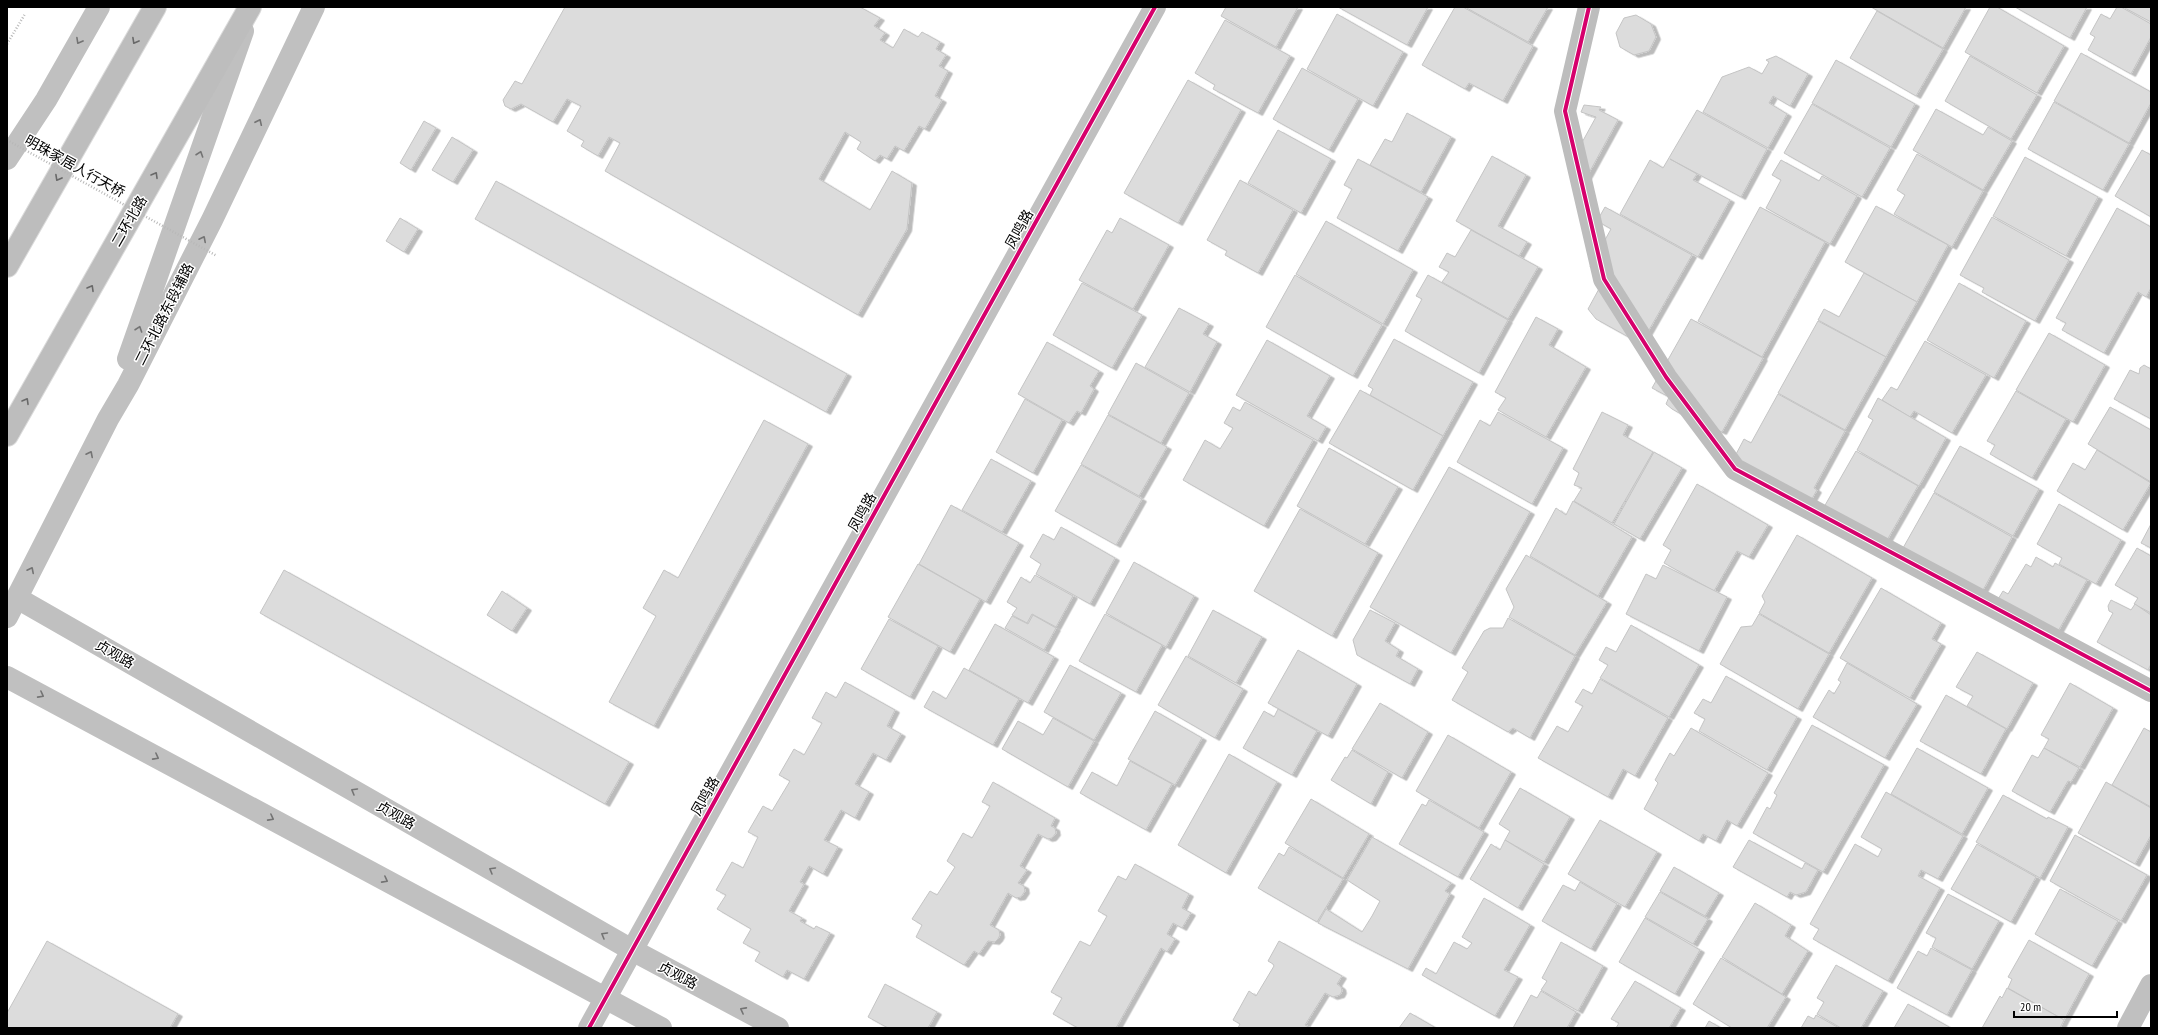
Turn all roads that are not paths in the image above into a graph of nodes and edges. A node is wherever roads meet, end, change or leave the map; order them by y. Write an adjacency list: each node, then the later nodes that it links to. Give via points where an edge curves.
1 (98, 7): 7 (main road, one-way to 7, via 46,100)
2 (154, 7): 8 (main road, one-way to 8)
3 (251, 7): 11 (main road, one-way to 3); 12 (main road, 二环北路, one-way to 3)
4 (314, 7): 11 (main road, 二环北路东段辅路, one-way to 4, via 212,220)
5 (1155, 7): 17 (main road, 凤鸣路)
6 (1589, 7): 16 (main road, via 1565,112 1604,279 1666,376 1735,469)
7 (7, 159)
8 (31, 226): 9 (main road); 10 (main road)
9 (7, 246)
10 (7, 266)
11 (108, 419): 13 (main road, 二环北路东段辅路, one-way to 11)
12 (7, 435)
13 (17, 598): 14 (main road, 二环北路东段辅路); 17 (main road, 贞观路, one-way to 13)
14 (7, 617)
15 (7, 677): 19 (main road, one-way to 19)
16 (2151, 691)
17 (632, 950): 19 (main road, 凤鸣路); 22 (main road, 贞观路, one-way to 17)
18 (2151, 985): 23 (main road)
19 (605, 998): 20 (main road, 凤鸣路); 21 (main road)
20 (589, 1028)
21 (661, 1028)
22 (778, 1028)
23 (2128, 1028)

